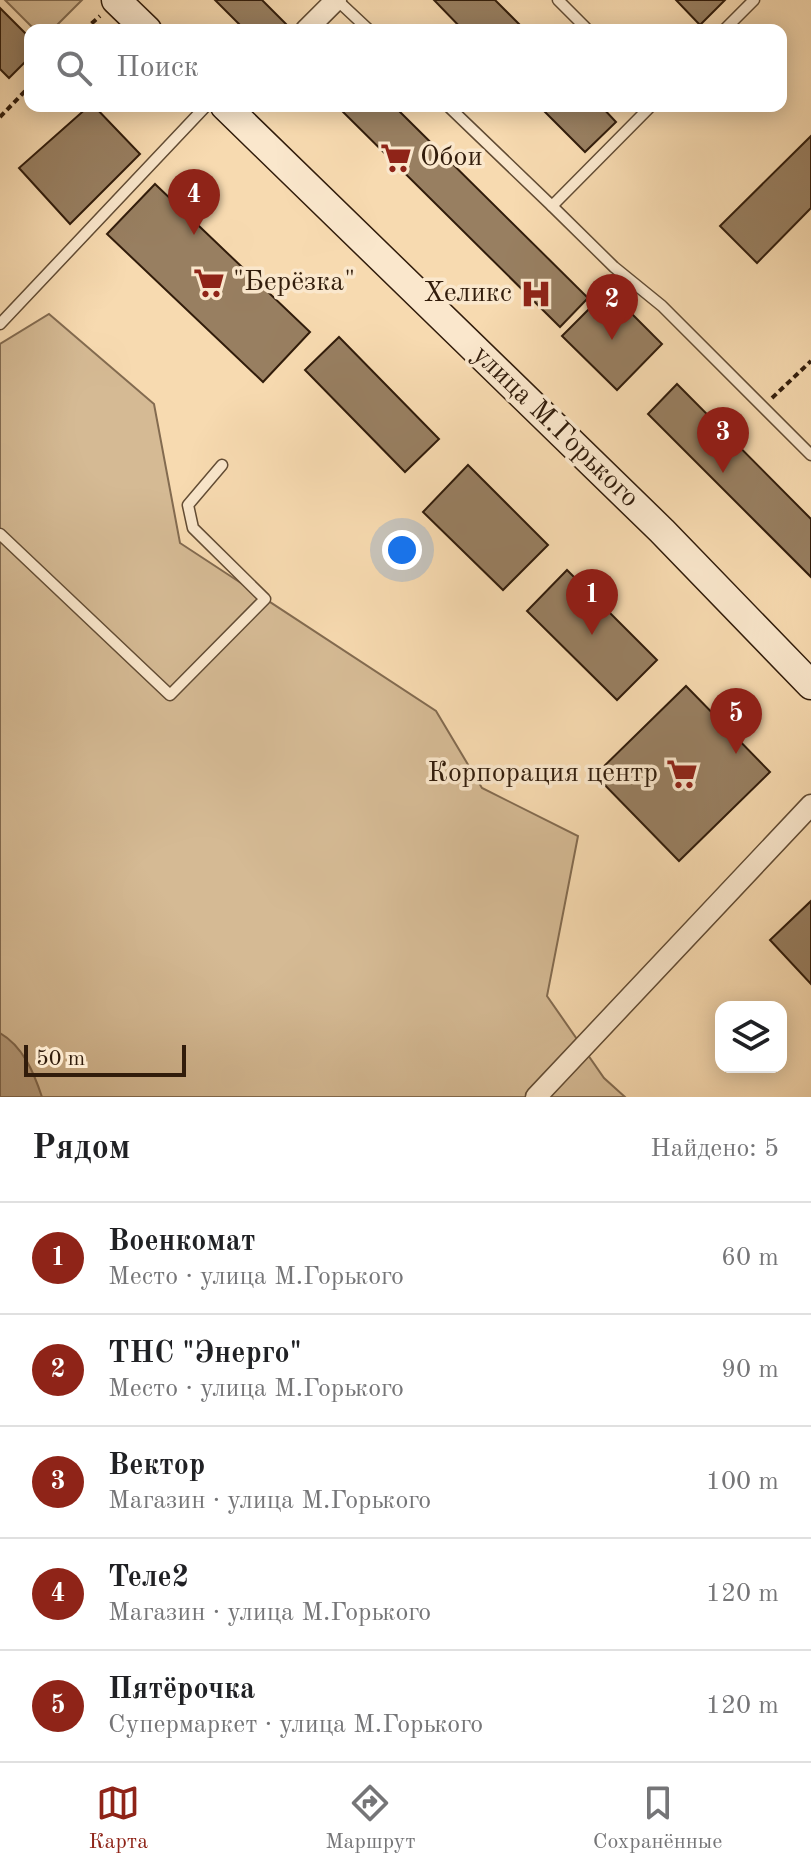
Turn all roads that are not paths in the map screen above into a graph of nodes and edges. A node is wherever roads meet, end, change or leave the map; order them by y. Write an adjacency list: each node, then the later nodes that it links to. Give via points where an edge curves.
1 (116, 0): 5 (main road)
2 (337, 0): 6 (street); 7 (lane)
3 (558, 0): 8 (lane)
4 (754, 0): 9 (lane)
5 (141, 24)
6 (312, 24)
7 (363, 24)
8 (582, 24)
9 (730, 24)
10 (216, 112): 15 (lane)
11 (228, 112): 19 (main road, улица М.Горького, via 662,531)
12 (454, 112): 14 (lane)
13 (645, 112): 14 (lane)
14 (552, 206): 16 (lane, via 662,306)
15 (0, 324)
16 (811, 455)
17 (222, 465): 18 (lane, via 188,505 193,528 265,599 170,695)
18 (0, 534)
19 (811, 685)
20 (811, 805): 21 (street)
21 (536, 1097)

